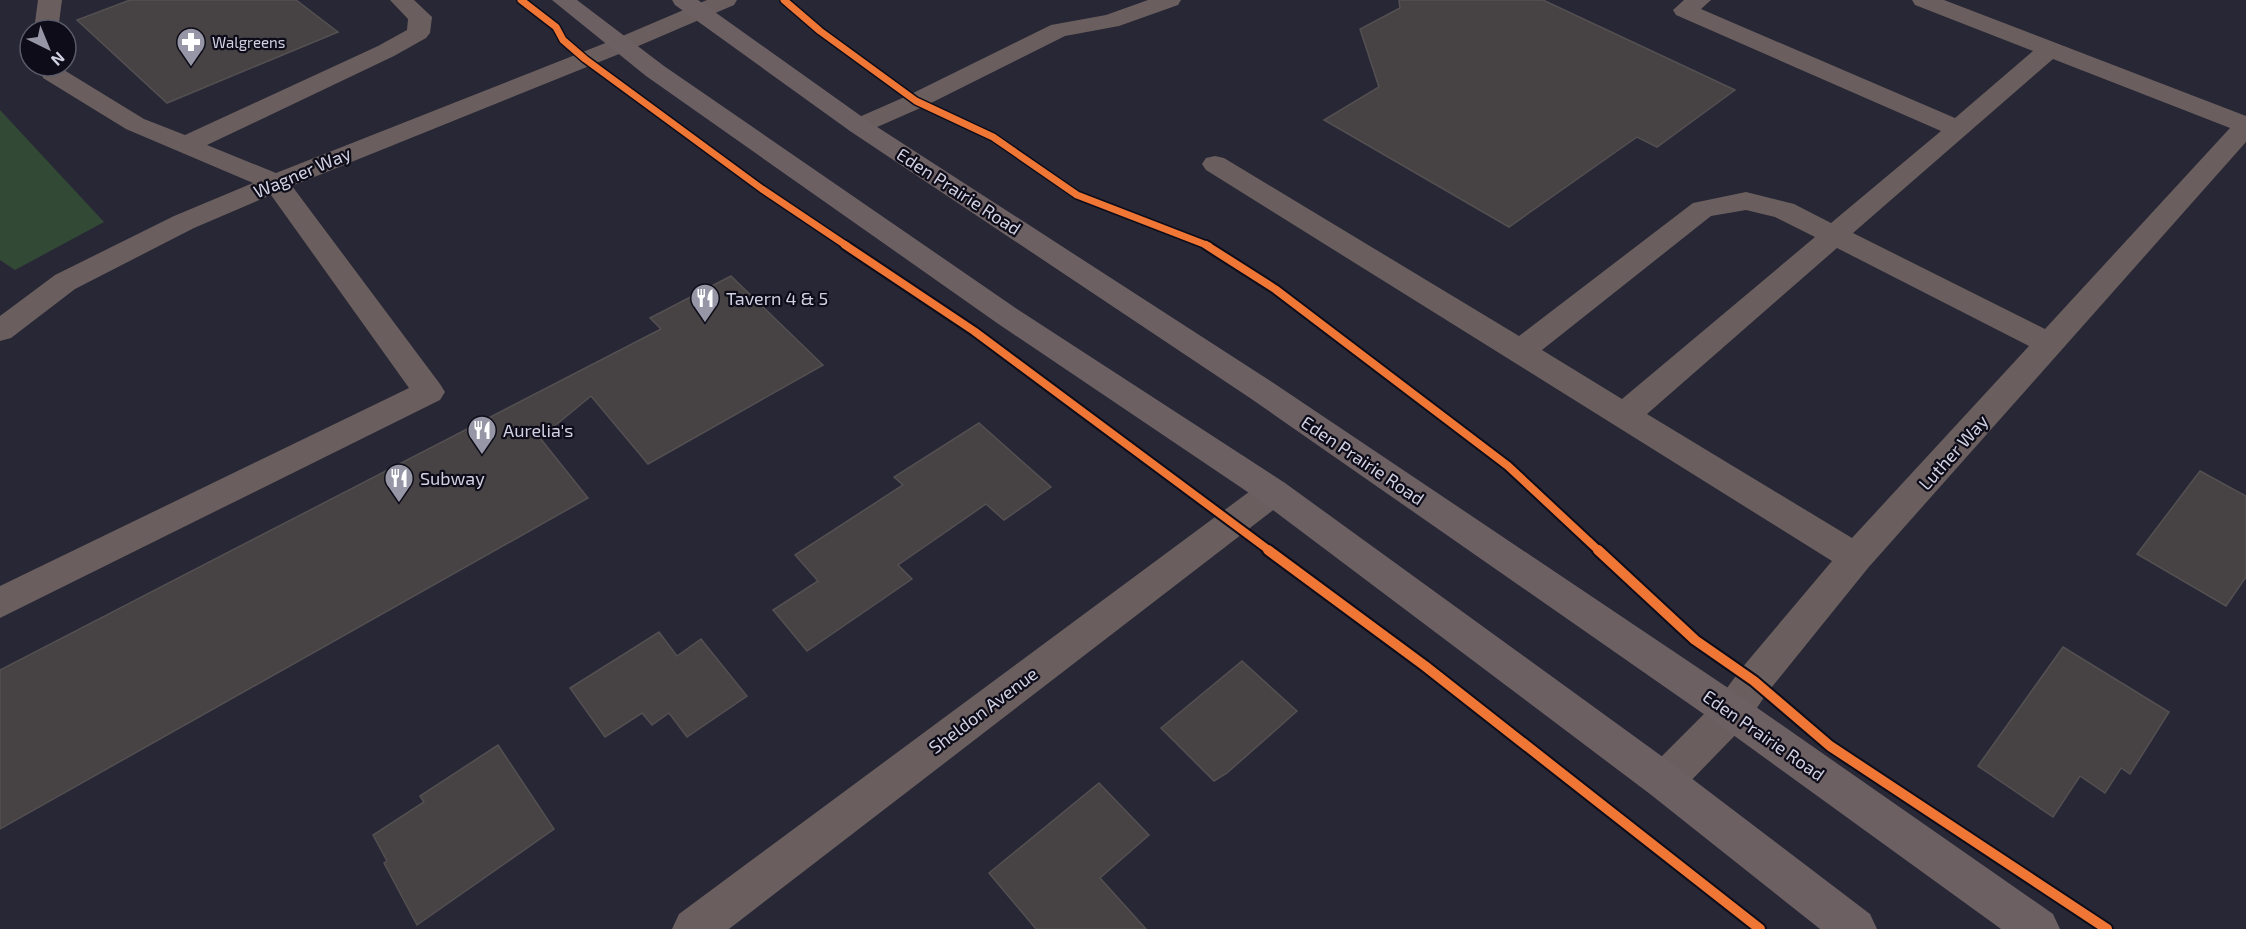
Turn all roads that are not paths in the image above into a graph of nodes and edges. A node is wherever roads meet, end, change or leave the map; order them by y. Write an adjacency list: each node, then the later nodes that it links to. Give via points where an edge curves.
1 (51, 0): 8 (street)
2 (401, 0): 15 (street, via 420,17 418,33)
3 (563, 0): 9 (main road)
4 (1170, 0): 12 (street, via 1111,21 1059,30)
5 (1700, 0): 14 (street, via 1684,10)
6 (1923, 0): 10 (street)
7 (703, 4): 9 (street, Wagner Way); 12 (main road, Eden Prairie Road)
8 (47, 18)
9 (621, 45): 17 (street, Wagner Way); 23 (main road, via 1007,316)
10 (2050, 49): 13 (street); 14 (street)
11 (60, 78): 15 (street, via 135,124)
12 (859, 126): 26 (main road, Eden Prairie Road, via 1261,390)
13 (2246, 126): 20 (street, Luther Way)
14 (1958, 129): 18 (street)
15 (185, 145): 17 (street)
16 (1215, 164): 21 (street)
17 (276, 183): 19 (street, Wagner Way, via 184,222 65,282); 25 (street, via 429,392)
18 (1835, 233): 20 (street); 21 (street, via 1784,210 1746,201 1703,209); 22 (street)
19 (0, 331)
20 (2050, 344): 24 (street, Luther Way)
21 (1520, 351): 22 (street)
22 (1624, 415): 24 (street)
23 (1273, 492): 27 (main road); 28 (street, Sheldon Avenue)
24 (1856, 558): 26 (street, Luther Way)
25 (0, 603)
26 (1732, 712): 27 (street, Luther Way); 30 (main road, Eden Prairie Road)
27 (1664, 781): 29 (main road)
28 (694, 929)
29 (1855, 929)
30 (2038, 929)

